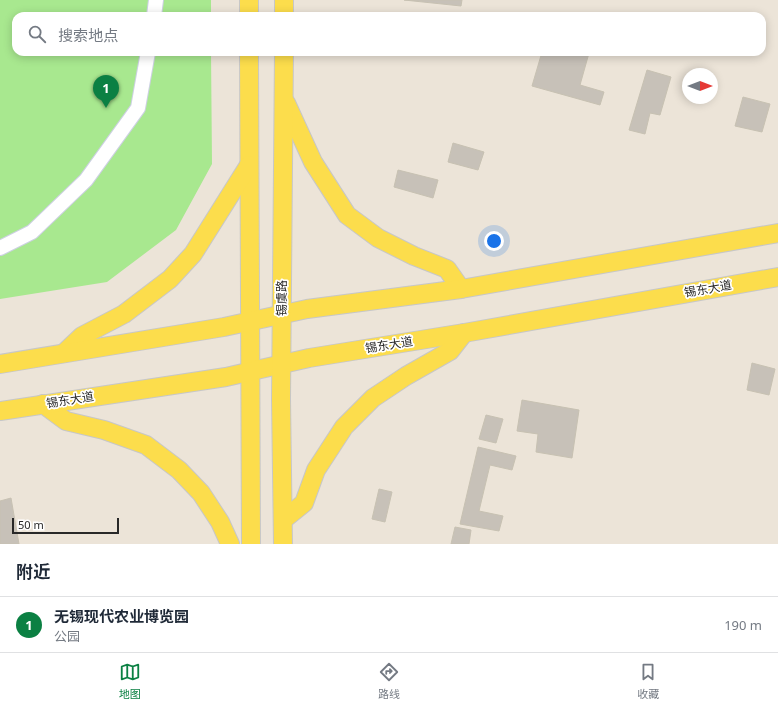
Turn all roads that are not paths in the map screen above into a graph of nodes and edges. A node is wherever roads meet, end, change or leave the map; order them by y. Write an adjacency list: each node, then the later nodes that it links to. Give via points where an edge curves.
1 (156, 0): 4 (lane)
2 (249, 0): 5 (main road)
3 (284, 0): 6 (main road)
4 (154, 12)
5 (249, 12)
6 (284, 12)
7 (147, 56): 13 (lane, via 138,108 86,180 32,232)
8 (249, 56): 11 (main road)
9 (284, 56): 10 (main road, 锡虞路)
10 (284, 98): 15 (main road, via 313,162 347,214 378,238 447,269); 16 (main road, 锡虞路)
11 (249, 165): 17 (main road); 19 (main road, via 192,254 170,279 124,314 82,336)
12 (778, 233): 15 (main road)
13 (0, 248)
14 (778, 276): 18 (main road, 锡东大道)
15 (462, 289): 16 (main road)
16 (282, 314): 17 (main road); 21 (main road, 锡虞路)
17 (250, 321): 19 (main road); 22 (main road)
18 (464, 333): 21 (main road, 锡东大道); 25 (main road, via 450,352 373,398 344,427 316,470 304,503)
19 (64, 352): 20 (main road)
20 (0, 364)
21 (282, 364): 22 (main road, 锡东大道); 25 (main road, 锡虞路)
22 (250, 372): 23 (main road, 锡东大道); 27 (main road)
23 (43, 404): 24 (main road, 锡东大道); 26 (main road, via 66,421 104,430 146,446 179,470 201,492)
24 (0, 411)
25 (283, 520): 28 (main road, 锡虞路)
26 (230, 544)
27 (251, 544)
28 (283, 544)

